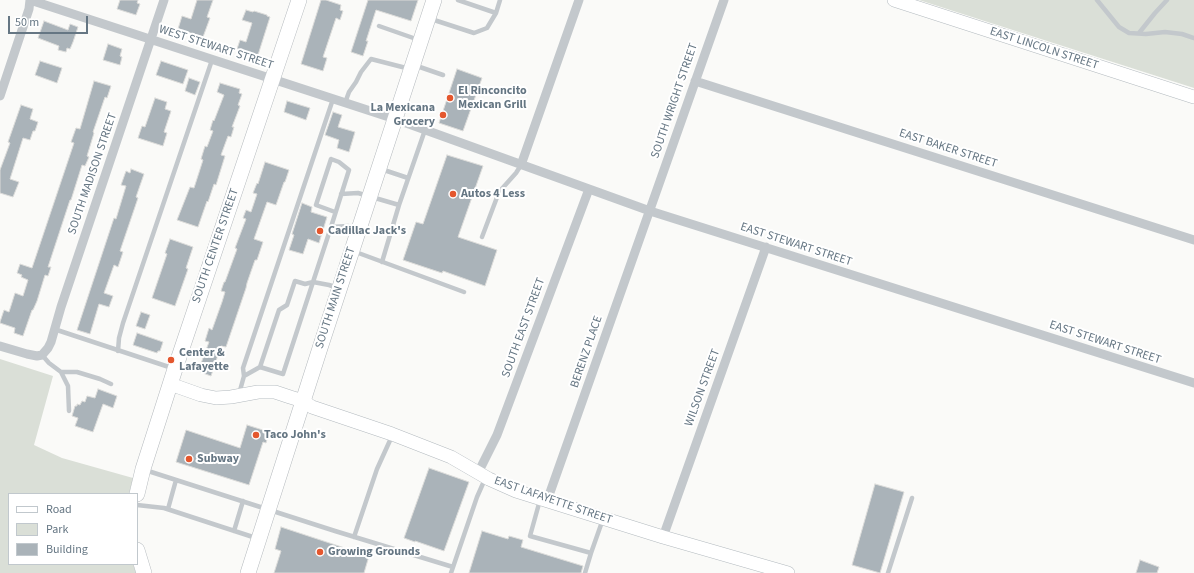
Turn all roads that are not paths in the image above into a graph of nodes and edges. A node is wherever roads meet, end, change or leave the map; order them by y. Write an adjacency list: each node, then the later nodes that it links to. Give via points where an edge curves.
1 (30, 0): 17 (street, WEST STEWART STREET); 24 (street)
2 (164, 0): 17 (street, SOUTH MADISON STREET)
3 (300, 0): 22 (main road, SOUTH CENTER STREET)
4 (434, 0): 13 (main road, SOUTH MAIN STREET)
5 (458, 0): 12 (lane)
6 (500, 0): 12 (lane)
7 (579, 0): 30 (street)
8 (724, 0): 23 (street, SOUTH WRIGHT STREET)
9 (894, 0): 25 (street, EAST LINCOLN STREET)
10 (1097, 0): 15 (lane, via 1119,27 1130,33)
11 (1167, 0): 15 (lane)
12 (496, 13): 13 (lane, via 487,28 474,33)
13 (428, 18): 18 (main road, SOUTH MAIN STREET)
14 (379, 26): 18 (lane)
15 (1139, 33): 16 (lane, via 1165,32)
16 (1194, 38)
17 (152, 40): 19 (street, WEST STEWART STREET); 49 (street, SOUTH MADISON STREET)
18 (421, 41): 20 (main road, SOUTH MAIN STREET)
19 (212, 60): 22 (street, WEST STEWART STREET); 51 (lane, via 123,323)
20 (412, 67): 21 (lane); 27 (lane, via 371,59 349,92); 28 (main road, SOUTH MAIN STREET)
21 (443, 75)
22 (272, 79): 26 (street, WEST STEWART STREET); 54 (main road, SOUTH CENTER STREET)
23 (695, 81): 37 (street, SOUTH WRIGHT STREET); 42 (street, EAST BAKER STREET)
24 (0, 96)
25 (1194, 97)
26 (333, 99): 27 (street, WEST STEWART STREET); 56 (lane, via 243,368)
27 (345, 103): 28 (street, WEST STEWART STREET)
28 (395, 119): 29 (street, EAST STEWART STREET); 31 (main road, SOUTH MAIN STREET)
29 (425, 130): 30 (street, EAST STEWART STREET); 32 (lane)
30 (521, 165): 33 (street, EAST STEWART STREET); 41 (lane, via 499,192)
31 (379, 168): 32 (lane); 35 (main road, SOUTH MAIN STREET)
32 (408, 178): 36 (lane)
33 (589, 189): 37 (street, EAST STEWART STREET); 65 (street, SOUTH EAST STREET)
34 (341, 194): 35 (lane, via 358,193); 38 (lane); 38 (lane, via 349,170 331,159 316,205)
35 (370, 196): 36 (lane); 40 (main road, SOUTH MAIN STREET)
36 (399, 205): 45 (lane)
37 (650, 211): 43 (street, EAST STEWART STREET); 69 (street, BERENZ PLACE)
38 (336, 212): 39 (lane)
39 (331, 227): 40 (lane, via 348,226); 46 (lane)
40 (359, 229): 44 (main road, SOUTH MAIN STREET)
41 (482, 237)
42 (1194, 240)
43 (766, 248): 57 (street, EAST STEWART STREET); 76 (street, WILSON STREET)
44 (352, 250): 45 (lane); 47 (main road, SOUTH MAIN STREET)
45 (382, 262): 48 (lane)
46 (313, 282): 47 (lane); 53 (lane, via 305,284 295,281 287,305 279,310); 53 (lane, via 283,374)
47 (340, 288): 61 (main road, SOUTH MAIN STREET)
48 (464, 292)
49 (54, 329): 51 (lane); 52 (street, SOUTH MADISON STREET, via 51,342)
50 (0, 346): 52 (street, via 27,354)
51 (118, 351): 54 (lane)
52 (42, 355): 55 (lane)
53 (260, 367): 56 (lane)
54 (175, 369): 59 (main road, SOUTH CENTER STREET)
55 (61, 372): 58 (lane, via 77,372); 62 (lane, via 68,386)
56 (244, 376): 60 (lane)
57 (1194, 383)
58 (111, 384)
59 (170, 384): 60 (street, EAST LAFAYETTE STREET, via 209,397); 64 (main road, SOUTH CENTER STREET)
60 (239, 395): 61 (street, EAST LAFAYETTE STREET, via 275,392)
61 (303, 401): 63 (street, EAST LAFAYETTE STREET, via 312,407); 73 (main road, SOUTH MAIN STREET)
62 (69, 411)
63 (392, 434): 65 (street, EAST LAFAYETTE STREET, via 451,457); 77 (lane)
64 (143, 469): 66 (lane); 67 (main road, SOUTH CENTER STREET)
65 (482, 475): 69 (street, EAST LAFAYETTE STREET); 81 (lane)
66 (176, 480): 70 (lane); 72 (lane)
67 (136, 493)
68 (912, 498): 87 (lane)
69 (544, 500): 74 (street, EAST LAFAYETTE STREET); 80 (lane, via 530,536)
70 (243, 501): 73 (lane); 75 (lane)
71 (138, 505): 72 (lane)
72 (168, 509): 75 (lane)
73 (269, 509): 77 (lane); 78 (main road, SOUTH MAIN STREET)
74 (603, 518): 76 (street, EAST LAFAYETTE STREET); 80 (lane)
75 (234, 531): 78 (lane)
76 (663, 536): 86 (street, EAST LAFAYETTE STREET)
77 (354, 537): 81 (lane)
78 (259, 539): 83 (main road, SOUTH MAIN STREET)
79 (138, 553): 82 (main road)
80 (591, 553): 85 (lane)
81 (453, 567): 84 (lane)
82 (144, 573)
83 (248, 573)
84 (451, 573)
85 (585, 573)
86 (788, 573)
87 (888, 573)

